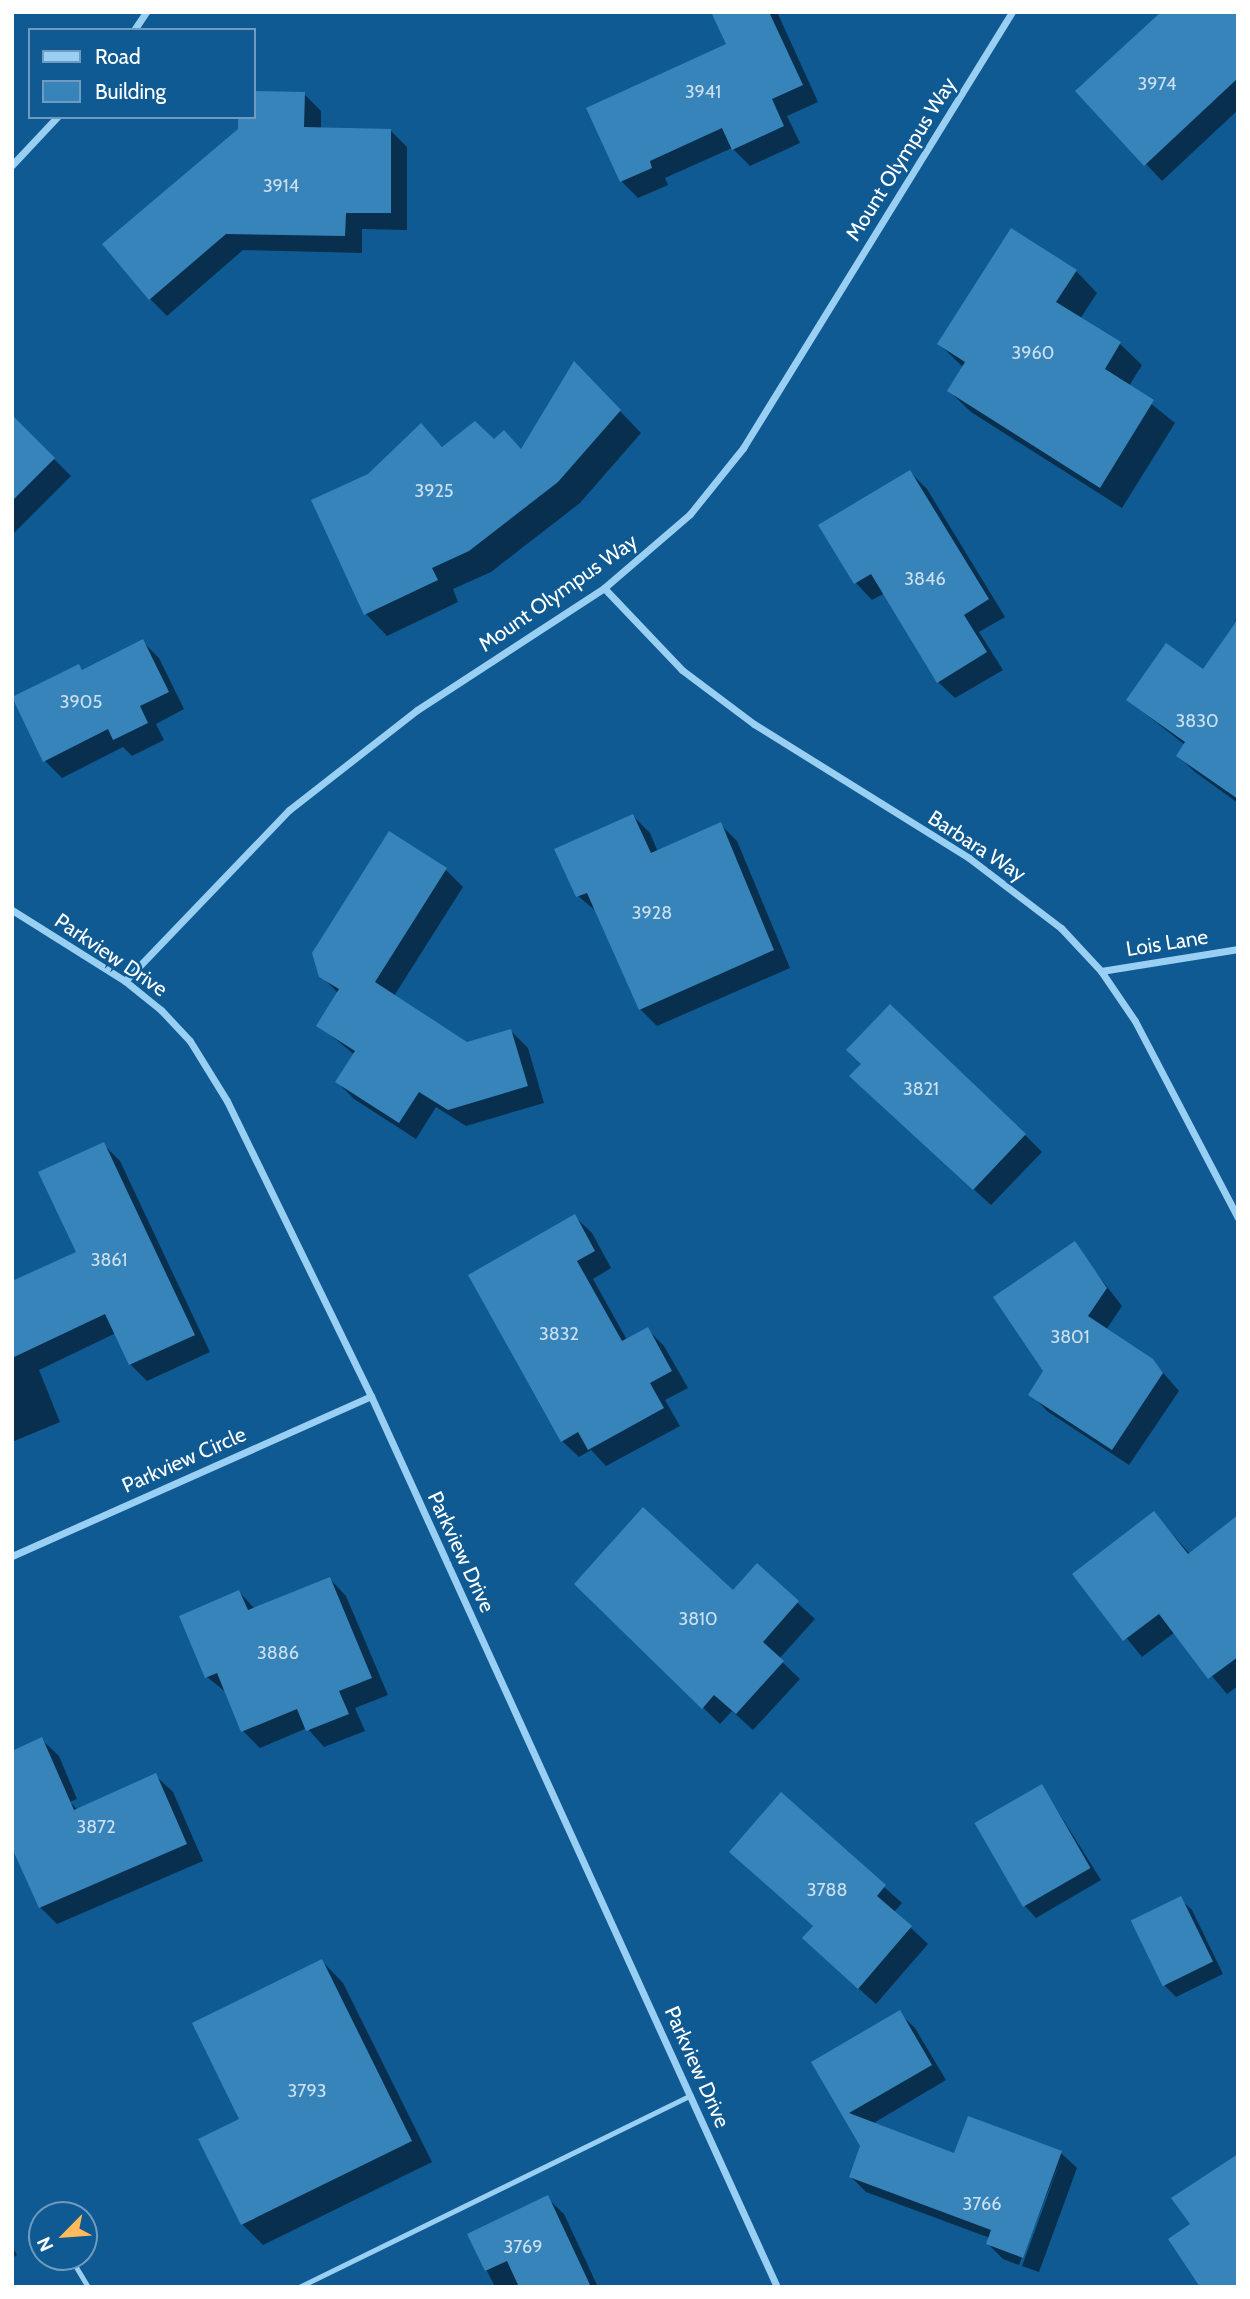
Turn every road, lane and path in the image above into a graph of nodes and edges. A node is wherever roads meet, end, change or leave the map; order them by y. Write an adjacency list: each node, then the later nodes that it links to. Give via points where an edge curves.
1 (146, 12): 3 (street)
2 (1012, 12): 6 (street, Mount Olympus Way, via 743,448 690,514)
3 (135, 28)
4 (55, 119): 5 (street)
5 (12, 165)
6 (604, 588): 9 (street, Barbara Way, via 682,670 754,724 1016,891); 10 (street, Mount Olympus Way, via 351,758 289,810)
7 (12, 910): 10 (street, Parkview Drive)
8 (1238, 949): 9 (street, Lois Lane)
9 (1101, 971): 11 (street, Barbara Way, via 1165,1072)
10 (125, 981): 12 (street, Parkview Drive, via 190,1041 227,1101)
11 (1238, 1218)
12 (371, 1396): 13 (street, Parkview Circle); 14 (street, Parkview Drive)
13 (12, 1556)
14 (691, 2095): 17 (lane); 18 (street, Parkview Drive)
15 (79, 2271): 16 (lane)
16 (88, 2287)
17 (299, 2287)
18 (777, 2287)

